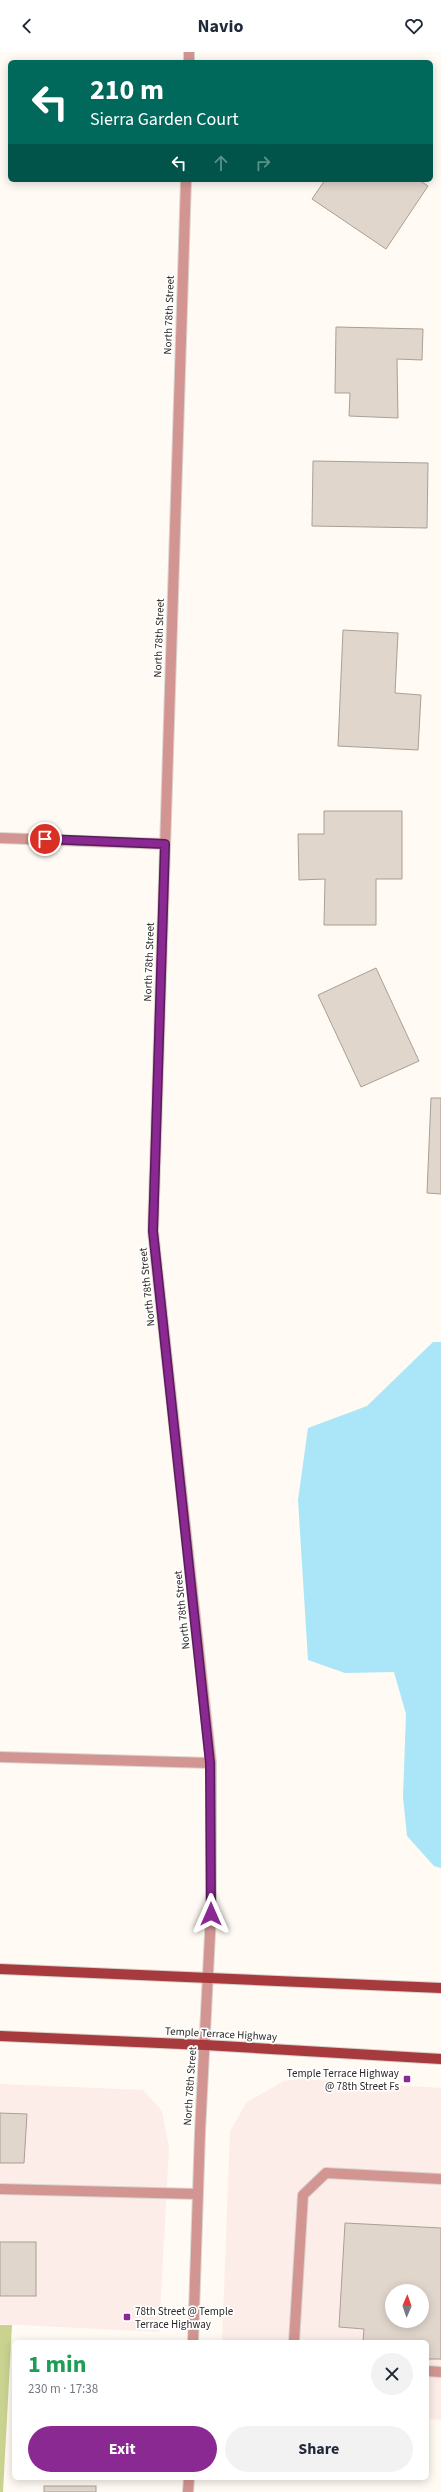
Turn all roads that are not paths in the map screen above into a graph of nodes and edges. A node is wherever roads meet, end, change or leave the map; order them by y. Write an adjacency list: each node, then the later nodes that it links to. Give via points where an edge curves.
1 (186, 182): 3 (street, North 78th Street)
2 (0, 838): 3 (street)
3 (165, 844): 5 (street, North 78th Street, via 153,1231)
4 (0, 1757): 5 (street)
5 (210, 1763): 7 (street, North 78th Street, via 211,1914)
6 (0, 1969): 7 (main road)
7 (208, 1977): 8 (main road); 10 (street, North 78th Street)
8 (441, 1988)
9 (0, 2036): 10 (main road, Temple Terrace Highway)
10 (205, 2045): 11 (main road, Temple Terrace Highway); 14 (street, North 78th Street)
11 (441, 2059)
12 (441, 2179): 16 (street, via 326,2174 303,2195)
13 (0, 2189): 14 (street)
14 (198, 2194): 15 (street, North 78th Street)
15 (193, 2340)
16 (294, 2340)
17 (429, 2371): 18 (street)
18 (441, 2372)
19 (189, 2480): 20 (street)
20 (188, 2492)

